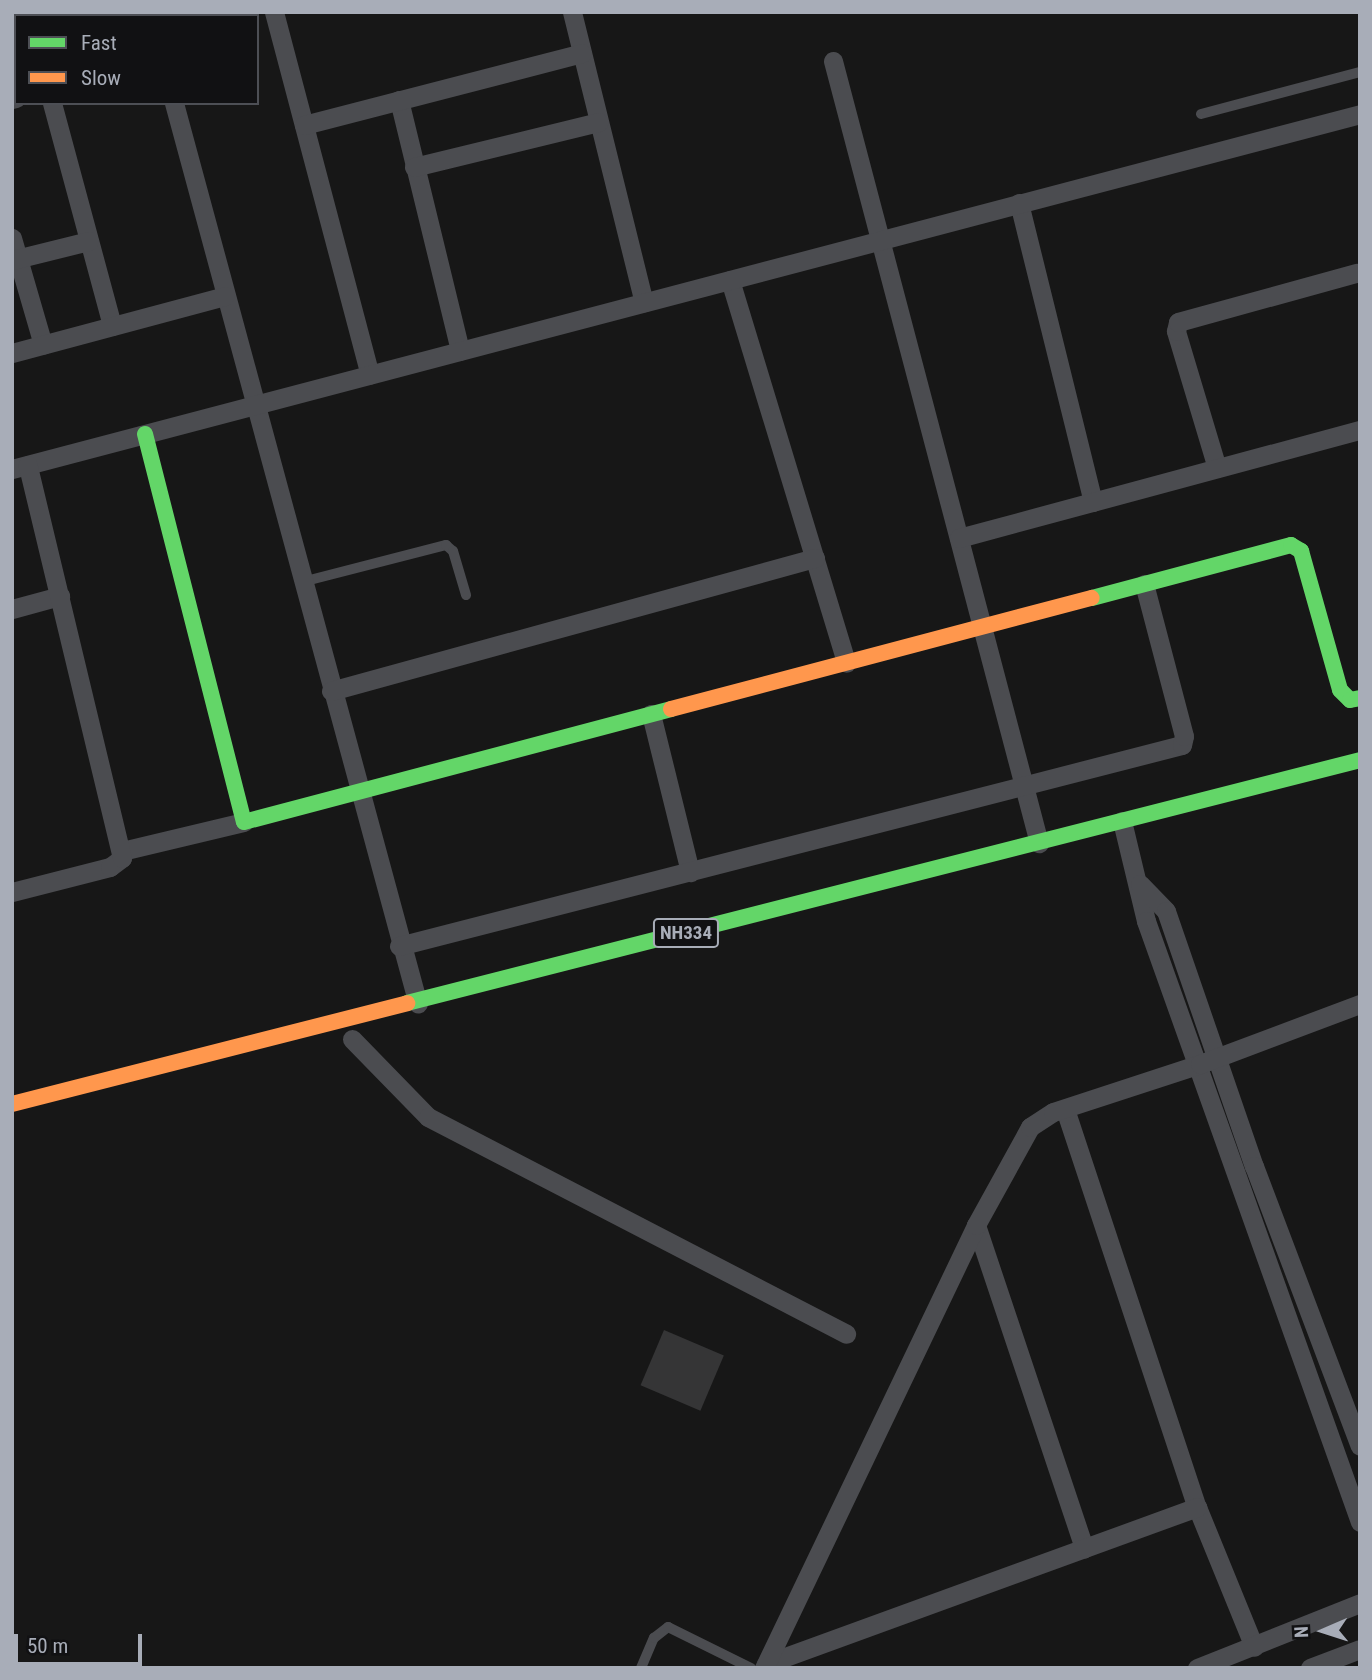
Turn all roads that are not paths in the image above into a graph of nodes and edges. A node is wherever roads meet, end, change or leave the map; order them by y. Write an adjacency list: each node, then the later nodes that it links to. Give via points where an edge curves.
1 (20, 12): 4 (street)
2 (272, 12): 14 (street)
3 (572, 12): 5 (street)
4 (12, 14)
5 (582, 53): 8 (street); 13 (street)
6 (833, 61): 19 (street)
7 (1360, 72): 11 (lane)
8 (399, 100): 14 (street); 15 (street)
9 (53, 105): 18 (street)
10 (175, 105): 23 (street)
11 (1201, 114)
12 (1360, 114): 16 (street)
13 (599, 122): 15 (street); 24 (street)
14 (304, 125): 29 (street)
15 (414, 167): 27 (street)
16 (1019, 203): 19 (street); 35 (street)
17 (12, 238): 20 (street)
18 (89, 240): 20 (street); 25 (street)
19 (879, 240): 22 (street); 36 (street)
20 (15, 259): 26 (street)
21 (1359, 277): 34 (street, via 1178,322 1176,331)
22 (730, 279): 24 (street); 37 (street)
23 (225, 296): 25 (street); 30 (street)
24 (644, 302): 27 (street)
25 (112, 326): 26 (street)
26 (43, 345): 28 (street)
27 (460, 351): 29 (street)
28 (12, 353)
29 (370, 375): 30 (street)
30 (254, 405): 32 (street); 38 (street)
31 (1360, 430): 34 (street)
32 (145, 434): 33 (street); 51 (main road)
33 (20, 467): 41 (street)
34 (1217, 468): 35 (street)
35 (1093, 502): 36 (street)
36 (959, 538): 43 (street)
37 (815, 558): 44 (street); 45 (street)
38 (302, 582): 40 (lane, via 446,545 453,551); 45 (street)
39 (1144, 584): 43 (main road); 46 (main road, via 1297,546 1340,690 1350,700); 49 (street, via 1184,736 1182,745)
40 (466, 595)
41 (60, 596): 42 (street); 55 (street)
42 (12, 609)
43 (983, 627): 44 (main road); 49 (street)
44 (846, 663): 47 (main road)
45 (331, 691): 50 (street)
46 (1360, 698)
47 (651, 714): 50 (main road); 56 (street)
48 (1360, 760): 52 (main road, NH334)
49 (1025, 787): 53 (street); 56 (street)
50 (358, 791): 51 (main road); 58 (street)
51 (244, 822): 55 (street)
52 (1130, 832): 53 (main road, NH334); 54 (main road, NH334); 63 (street, via 1146,921)
53 (1039, 843): 59 (main road, NH334)
54 (1104, 846)
55 (122, 851): 57 (street, via 122,858 110,867)
56 (690, 872): 58 (street)
57 (12, 892)
58 (399, 946): 59 (street)
59 (418, 1004): 64 (main road, NH334)
60 (1360, 1004): 63 (street)
61 (375, 1033): 62 (main road)
62 (345, 1040): 67 (street, via 428,1117)
63 (1209, 1061): 65 (street); 68 (street); 70 (street)
64 (12, 1104)
65 (1065, 1109): 66 (street, via 1030,1127); 69 (street)
66 (976, 1225): 71 (street); 75 (street)
67 (846, 1334)
68 (1360, 1446)
69 (1197, 1507): 71 (street); 73 (street)
70 (1360, 1522)
71 (1084, 1548): 75 (street)
72 (1360, 1603): 73 (street)
73 (1254, 1647): 77 (street)
74 (1360, 1649): 78 (street)
75 (760, 1667): 76 (lane, via 668,1627 654,1638)
76 (641, 1668)
77 (1197, 1668)
78 (1310, 1668)

